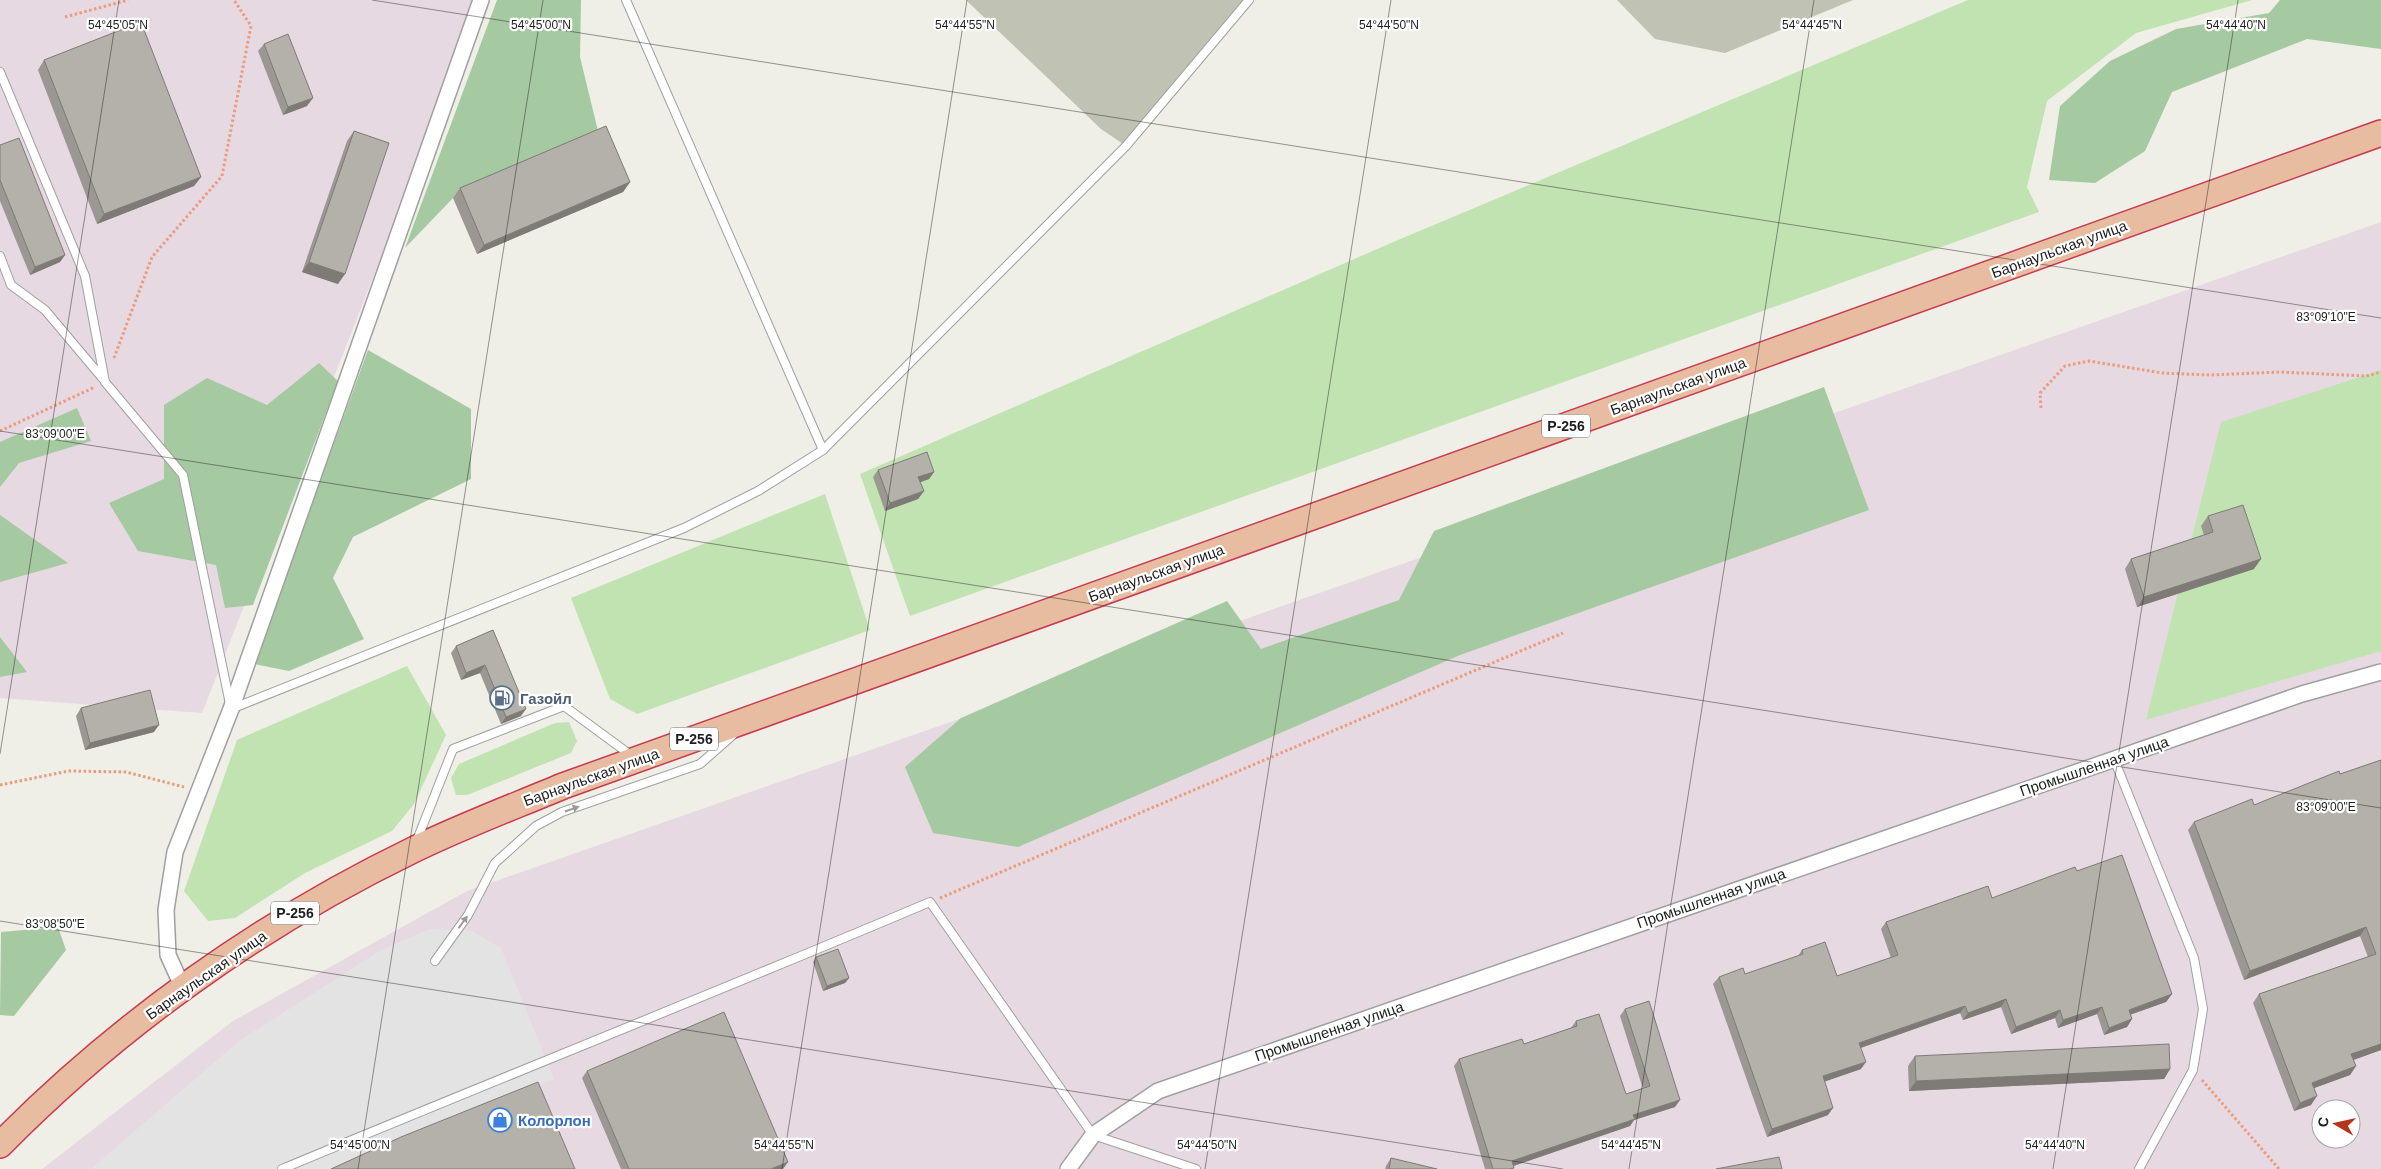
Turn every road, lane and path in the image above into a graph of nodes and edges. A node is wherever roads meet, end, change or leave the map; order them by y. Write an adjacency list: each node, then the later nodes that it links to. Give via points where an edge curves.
1 (128, 0): 6 (path)
2 (234, 0): 11 (path, via 251,26 222,176 152,257)
3 (481, 0): 17 (street)
4 (626, 0): 14 (lane)
5 (1249, 0): 14 (lane, via 1126,146)
6 (64, 18)
7 (0, 72): 11 (lane, via 85,276)
8 (2381, 133): 18 (highway, Барнаульская улица / Р-256)
9 (0, 256): 11 (lane, via 11,285 45,310)
10 (2381, 372): 12 (path, via 2366,376 2280,372 2210,375 2162,373 2089,361 2065,366 2040,393)
11 (105, 382): 13 (path); 17 (lane, via 183,475)
12 (2041, 408)
13 (0, 431)
14 (823, 450): 17 (lane, via 758,491 684,528)
15 (1562, 632): 24 (path)
16 (2381, 672): 19 (street, Промышленная улица, via 2302,694)
17 (231, 709): 22 (street)
18 (750, 719): 20 (highway, Барнаульская улица / Р-256); 25 (lane, one-way to 18, via 468,915 495,863 536,826 562,812 700,764)
19 (2114, 759): 27 (lane, via 2194,958 2203,1009); 28 (street, Промышленная улица, via 1158,1090)
20 (637, 760): 23 (highway, Барнаульская улица / Р-256, via 563,786); 23 (lane, via 564,706 453,749)
21 (0, 785): 22 (path, via 69,771 126,772)
22 (199, 792): 26 (street, via 175,852 166,910 168,955)
23 (414, 849): 26 (highway, Барнаульская улица / Р-256, via 283,920)
24 (930, 902): 28 (lane); 30 (lane)
25 (434, 961)
26 (184, 988): 29 (highway, Барнаульская улица / Р-256, via 72,1078)
27 (2193, 1070): 33 (lane); 34 (path)
28 (1092, 1135): 31 (street, Промышленная улица); 32 (lane)
29 (0, 1144)
30 (282, 1169)
31 (1068, 1169)
32 (1196, 1169)
33 (2139, 1169)
34 (2279, 1169)

